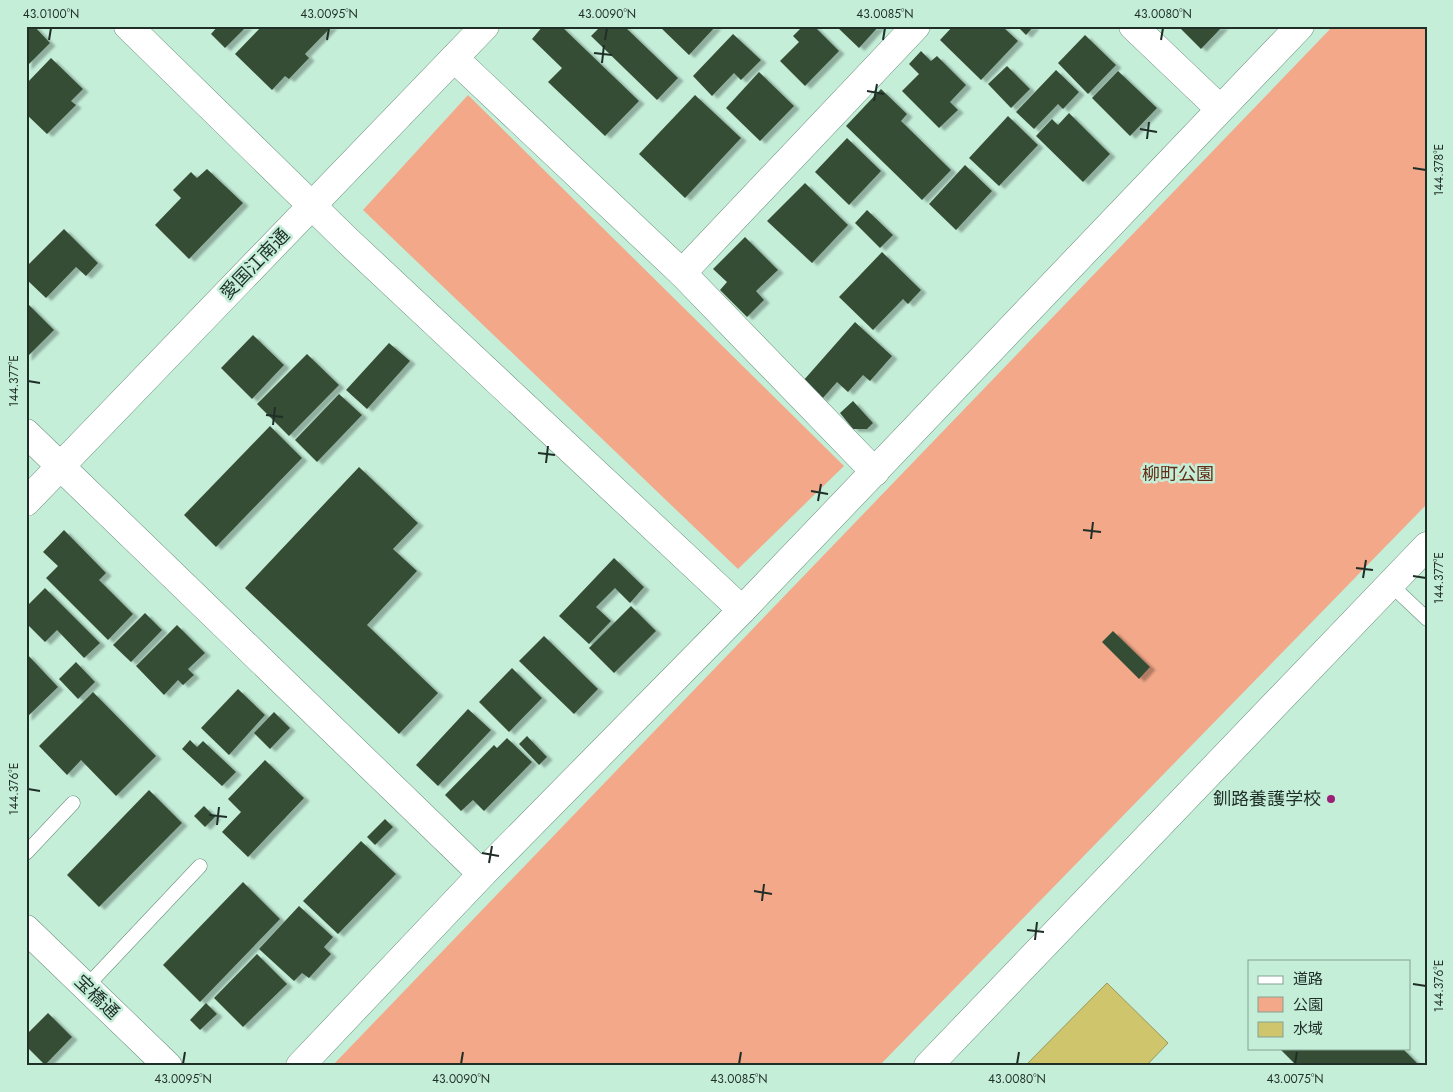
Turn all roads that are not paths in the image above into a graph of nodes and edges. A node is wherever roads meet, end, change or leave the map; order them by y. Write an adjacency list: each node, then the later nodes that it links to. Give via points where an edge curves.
1 (128, 26): 8 (street)
2 (485, 26): 6 (street, 愛国江南通)
3 (916, 26): 9 (street)
4 (1134, 26): 7 (street)
5 (1300, 26): 7 (street)
6 (454, 58): 8 (street, 愛国江南通); 9 (street)
7 (1220, 109): 12 (street)
8 (312, 206): 11 (street, 愛国江南通); 16 (street)
9 (682, 273): 12 (street)
10 (26, 433): 11 (street)
11 (61, 466): 13 (street, 愛国江南通); 21 (street)
12 (874, 472): 16 (street)
13 (26, 502)
14 (1427, 546): 15 (street)
15 (1390, 584): 17 (lane); 26 (street)
16 (742, 610): 21 (street)
17 (1427, 619)
18 (73, 803): 19 (lane)
19 (26, 853)
20 (200, 866): 23 (lane)
21 (482, 874): 25 (street)
22 (26, 929): 23 (street, 宝橋通)
23 (86, 987): 24 (street, 宝橋通)
24 (168, 1066)
25 (300, 1066)
26 (928, 1066)

